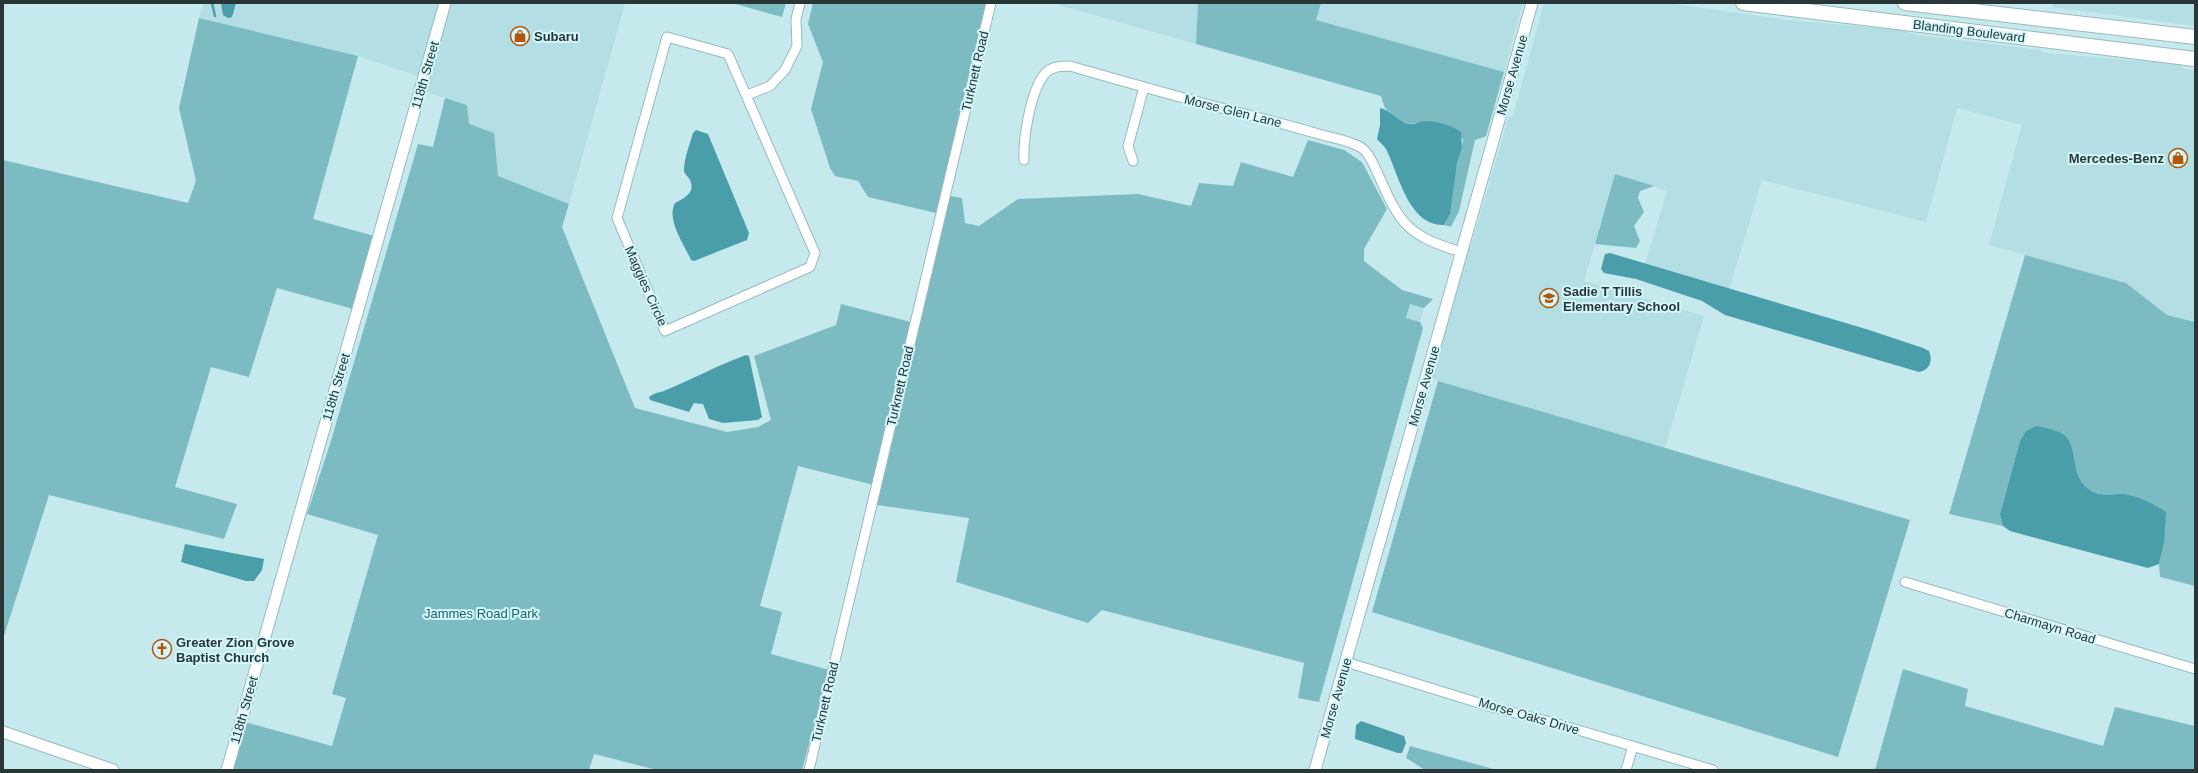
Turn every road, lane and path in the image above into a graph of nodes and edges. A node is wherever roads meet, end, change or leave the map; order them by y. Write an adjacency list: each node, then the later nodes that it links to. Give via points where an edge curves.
1 (445, 3): 23 (street, 118th Street)
2 (800, 3): 13 (street, via 796,19 797,46 785,70 770,86)
3 (991, 3): 24 (street, Turknett Road)
4 (1532, 3): 16 (street, Morse Avenue)
5 (1743, 3): 7 (main road, Blanding Boulevard)
6 (1905, 3): 8 (main road, Blanding Boulevard)
7 (1793, 6): 10 (main road, Blanding Boulevard)
8 (2150, 31): 9 (main road, Blanding Boulevard); 10 (main road, via 2125,35 2051,27 2036,31)
9 (2195, 37)
10 (2030, 39): 11 (main road, Blanding Boulevard)
11 (2195, 59)
12 (1144, 87): 14 (street, Morse Glen Lane, via 1070,66 1059,66 1049,70 1036,88 1023,144); 15 (street, via 1128,146); 16 (street, Morse Glen Lane, via 1273,121 1363,149 1370,157 1401,220 1413,232)
13 (747, 95): 13 (street, Maggies Circle, via 815,253 814,260 810,268 665,331 617,218 667,37 728,54)
14 (1024, 160)
15 (1133, 161)
16 (1462, 252): 18 (street, Morse Avenue)
17 (1905, 582): 19 (street, Charmayn Road)
18 (1346, 662): 21 (street, Morse Oaks Drive, via 1492,707); 25 (street, Morse Avenue)
19 (2195, 669)
20 (3, 732): 22 (street)
21 (1633, 746): 26 (street); 27 (street, Morse Oaks Drive)
22 (113, 770)
23 (227, 770)
24 (809, 770)
25 (1316, 770)
26 (1626, 770)
27 (1713, 770)

